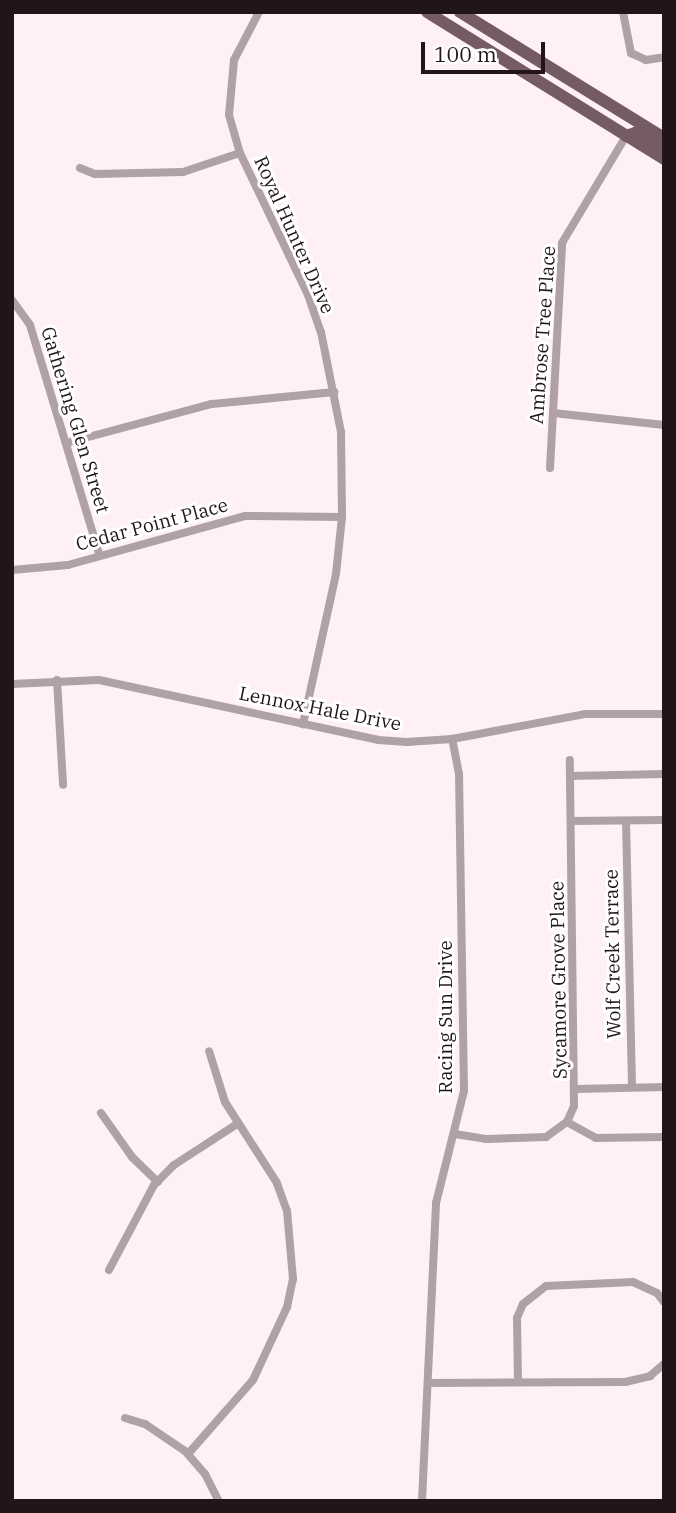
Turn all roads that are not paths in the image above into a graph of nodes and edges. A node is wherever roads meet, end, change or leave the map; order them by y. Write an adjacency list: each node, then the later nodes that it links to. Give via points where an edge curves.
1 (259, 12): 11 (street, Royal Hunter Drive, via 242,38 230,81 229,115)
2 (427, 12): 5 (main road)
3 (460, 12): 7 (main road)
4 (622, 12): 6 (street, via 631,53 646,60)
5 (492, 55): 7 (main road, via 512,54 556,81); 8 (main road)
6 (664, 57)
7 (570, 80): 9 (main road)
8 (626, 136): 10 (main road, via 635,133); 12 (main road); 16 (street, Ambrose Tree Place, via 562,243)
9 (664, 138)
10 (664, 148)
11 (240, 152): 13 (street, via 183,172 95,174); 15 (street, Royal Hunter Drive, via 308,295)
12 (664, 159)
13 (80, 168)
14 (12, 300): 18 (street, Gathering Glen Street, via 30,325)
15 (334, 392): 18 (street, via 212,404); 20 (street, Royal Hunter Drive, via 341,432)
16 (553, 413): 17 (street); 19 (street, Ambrose Tree Place)
17 (664, 425)
18 (66, 443): 21 (street, Gathering Glen Street)
19 (550, 468)
20 (342, 517): 21 (street, Cedar Point Place, via 244,516); 26 (street, Royal Hunter Drive, via 332,594)
21 (99, 554): 22 (street, Cedar Point Place, via 68,565)
22 (12, 570)
23 (57, 680): 24 (street, Lennox Hale Drive); 26 (street, Lennox Hale Drive, via 122,684); 31 (street)
24 (12, 684)
25 (664, 714): 27 (street, Lennox Hale Drive, via 585,714)
26 (303, 724): 27 (street, Lennox Hale Drive, via 377,740)
27 (452, 739): 42 (street, Racing Sun Drive, via 459,774 464,1091)
28 (570, 760): 30 (street, Sycamore Grove Place)
29 (664, 774): 30 (street)
30 (570, 776): 33 (street, Sycamore Grove Place)
31 (63, 785)
32 (664, 820): 34 (street)
33 (571, 821): 34 (street); 38 (street, Sycamore Grove Place)
34 (626, 821): 36 (street, Wolf Creek Terrace)
35 (209, 1051): 41 (street)
36 (632, 1087): 37 (street); 38 (street)
37 (664, 1087)
38 (577, 1089): 40 (street, Sycamore Grove Place)
39 (101, 1113): 44 (street, via 132,1157)
40 (567, 1122): 42 (street, via 546,1137); 43 (street, via 596,1138)
41 (237, 1124): 44 (street, via 190,1154); 51 (street, via 277,1183 288,1211 293,1279 287,1307 253,1380 241,1399)
42 (455, 1134): 49 (street, Racing Sun Drive, via 436,1203)
43 (664, 1137)
44 (158, 1182): 45 (street)
45 (109, 1270)
46 (664, 1302): 48 (street, via 657,1293 633,1282 546,1286 523,1304 517,1318)
47 (664, 1364): 48 (street, via 639,1380)
48 (518, 1382): 49 (street)
49 (428, 1383): 53 (street, Racing Sun Drive)
50 (125, 1418): 51 (street, via 145,1424)
51 (188, 1454): 52 (street)
52 (219, 1501)
53 (422, 1501)

